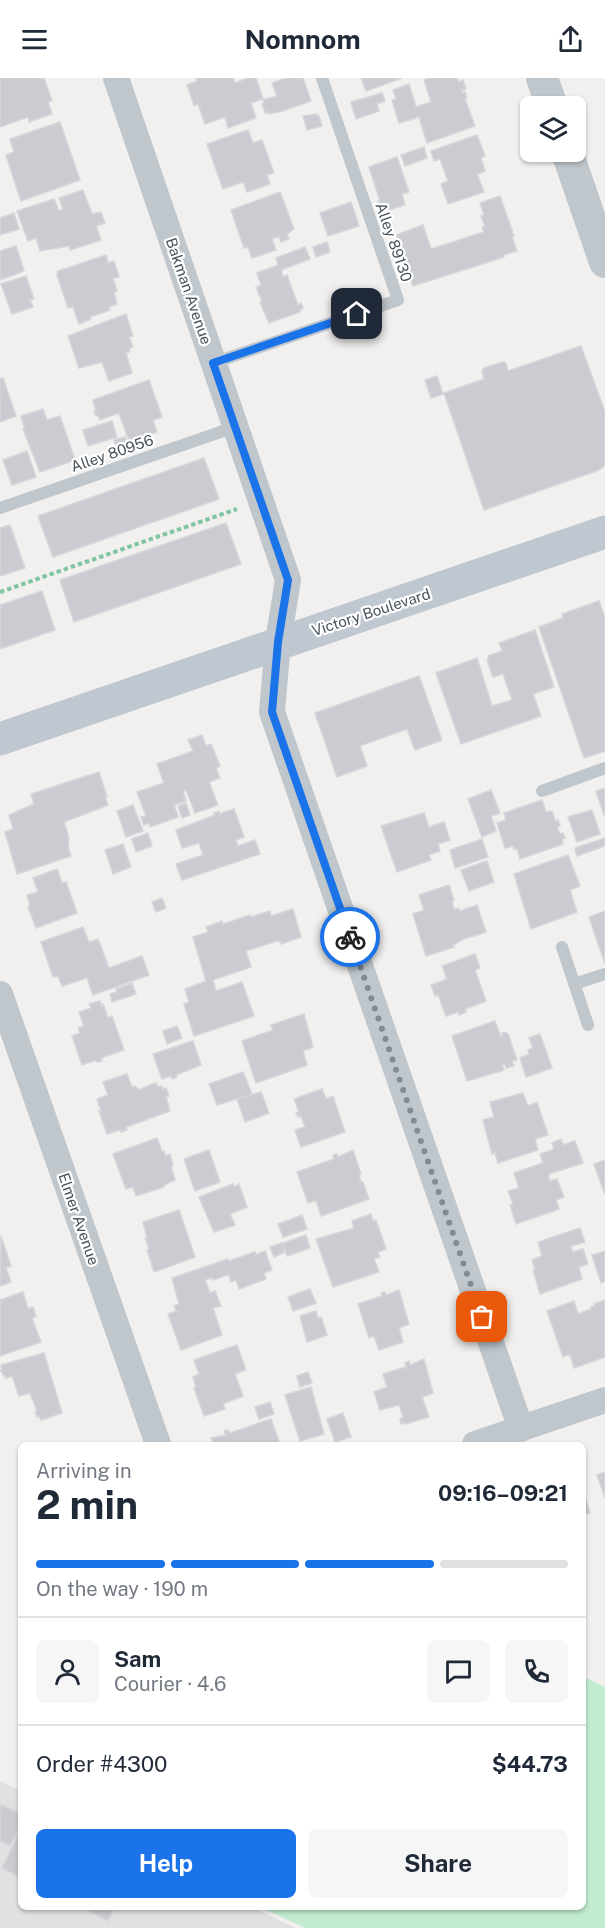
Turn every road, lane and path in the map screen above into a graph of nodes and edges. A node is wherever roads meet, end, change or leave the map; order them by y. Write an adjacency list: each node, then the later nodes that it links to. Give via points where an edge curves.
1 (116, 78): 7 (street, Bakman Avenue)
2 (322, 78): 7 (lane, Alley 89130, via 398,300)
3 (542, 78): 4 (street)
4 (548, 96)
5 (570, 162): 6 (street)
6 (605, 262)
7 (213, 363): 8 (street, Bakman Avenue)
8 (235, 427): 9 (street, Bakman Avenue); 10 (lane, Alley 80956)
9 (260, 501): 12 (path); 13 (street, Bakman Avenue, via 288,580)
10 (0, 508)
11 (605, 532): 13 (main road, Victory Boulevard)
12 (0, 592)
13 (278, 642): 14 (main road, Victory Boulevard); 23 (street, Bakman Avenue, via 272,712)
14 (0, 739)
15 (605, 768): 16 (lane)
16 (542, 791)
17 (562, 947): 19 (lane)
18 (605, 974): 19 (lane)
19 (574, 984): 21 (lane)
20 (0, 993): 24 (street, Elmer Avenue)
21 (588, 1025)
22 (605, 1400): 23 (street)
23 (521, 1429): 25 (street)
24 (157, 1442)
25 (482, 1442)

